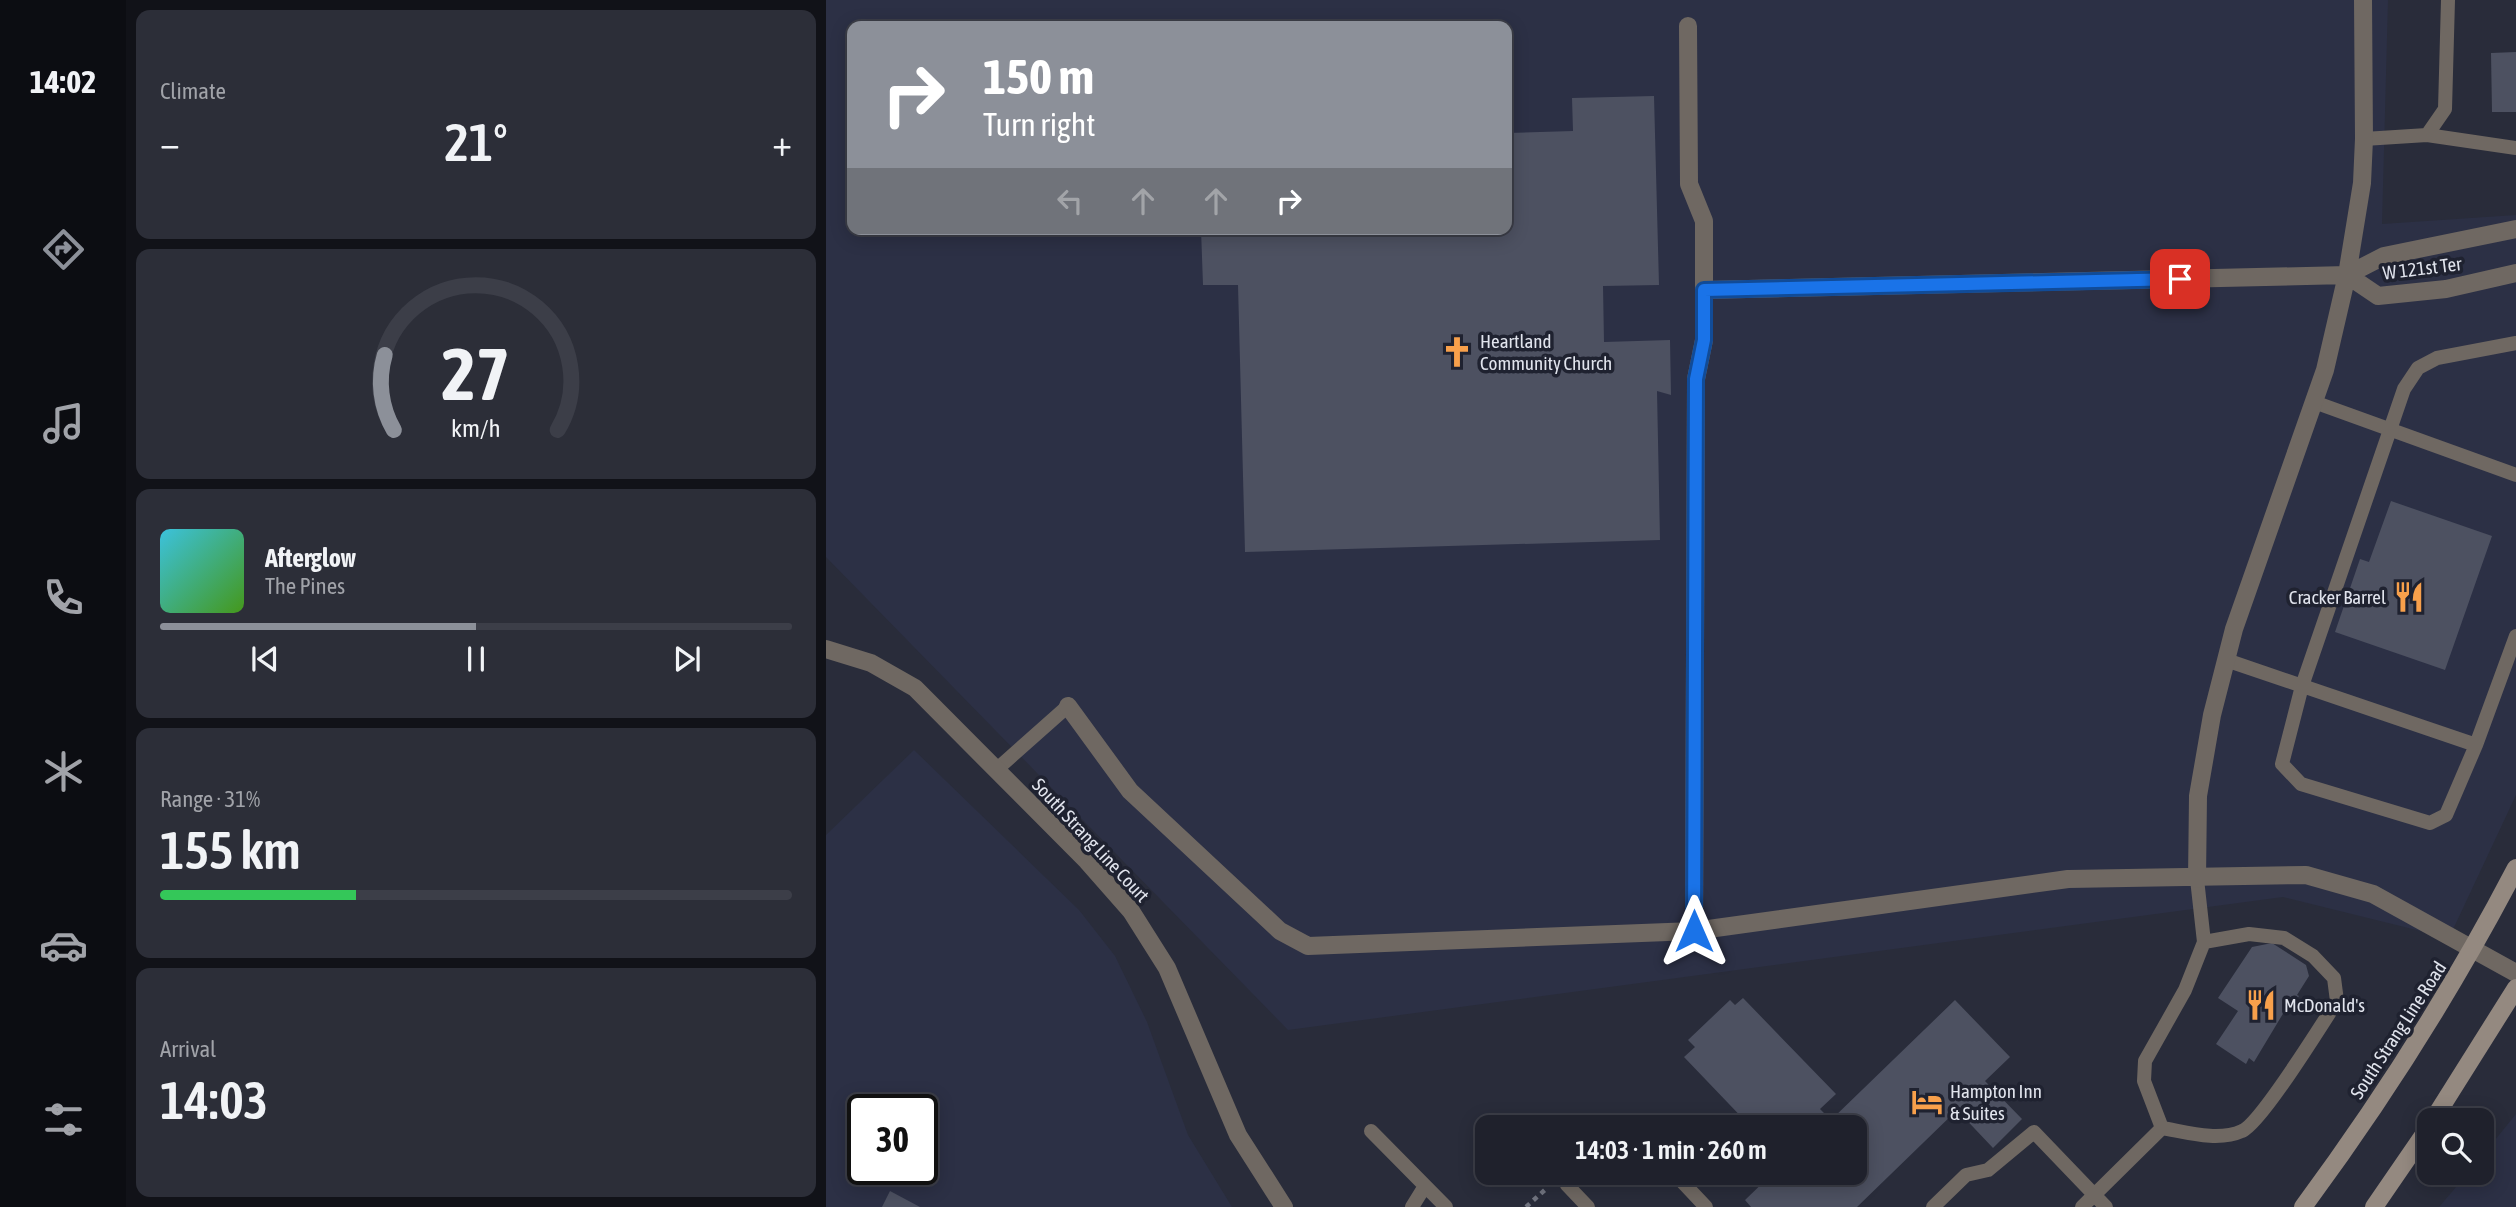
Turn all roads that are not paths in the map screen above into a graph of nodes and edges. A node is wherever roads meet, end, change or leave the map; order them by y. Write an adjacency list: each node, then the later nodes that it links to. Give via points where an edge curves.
1 (2363, 0): 5 (street)
2 (2448, 0): 4 (lane, via 2445,109)
3 (1688, 26): 10 (street, via 1689,184 1704,221)
4 (2427, 135): 5 (lane); 6 (lane)
5 (2364, 139): 9 (street)
6 (2516, 148)
7 (2516, 229): 9 (street, W 121st Ter, via 2384,256)
8 (2516, 273): 9 (street, W 121st Ter, via 2446,289 2378,296)
9 (2347, 275): 10 (street); 12 (street)
10 (1704, 290): 24 (street, via 1704,340 1696,379)
11 (2516, 343): 13 (lane, via 2437,358 2418,368)
12 (2314, 402): 13 (lane); 17 (street)
13 (2388, 429): 14 (lane); 18 (lane)
14 (2516, 475)
15 (2516, 636): 20 (lane)
16 (826, 649): 21 (street, South Strang Line Court, via 871,663 915,688)
17 (2226, 660): 18 (lane); 23 (street, via 2198,796)
18 (2302, 686): 20 (lane); 20 (lane, via 2282,764 2301,784 2430,823 2446,815)
19 (1068, 706): 21 (lane); 24 (street, via 1130,791 1280,931 1308,946)
20 (2476, 745)
21 (996, 770): 37 (street, South Strang Line Court, via 1131,911 1167,968 1238,1135)
22 (2516, 868): 26 (main road, South Strang Line Road)
23 (2197, 878): 24 (street, via 2068,879); 25 (lane); 26 (street, via 2306,875 2373,894)
24 (1694, 931)
25 (2204, 942): 30 (lane, via 2185,990 2145,1061 2144,1080); 30 (lane, via 2249,934 2284,938 2313,956 2334,978 2337,1001 2269,1102 2243,1131 2209,1136)
26 (2473, 951): 27 (street); 45 (main road, South Strang Line Road)
27 (2516, 973)
28 (2516, 988): 29 (main road)
29 (2441, 1108)
30 (2162, 1128): 36 (lane)
31 (1371, 1131): 35 (lane)
32 (2417, 1144): 46 (main road)
33 (1567, 1185): 40 (lane)
34 (1685, 1185): 41 (lane)
35 (1425, 1186): 38 (lane); 39 (lane)
36 (2095, 1195): 42 (lane, via 2034,1132 1988,1170 1966,1175); 43 (lane); 44 (lane)
37 (1283, 1207)
38 (1412, 1207)
39 (1446, 1207)
40 (1588, 1207)
41 (1706, 1207)
42 (1933, 1207)
43 (2082, 1207)
44 (2106, 1207)
45 (2303, 1207)
46 (2374, 1207)

